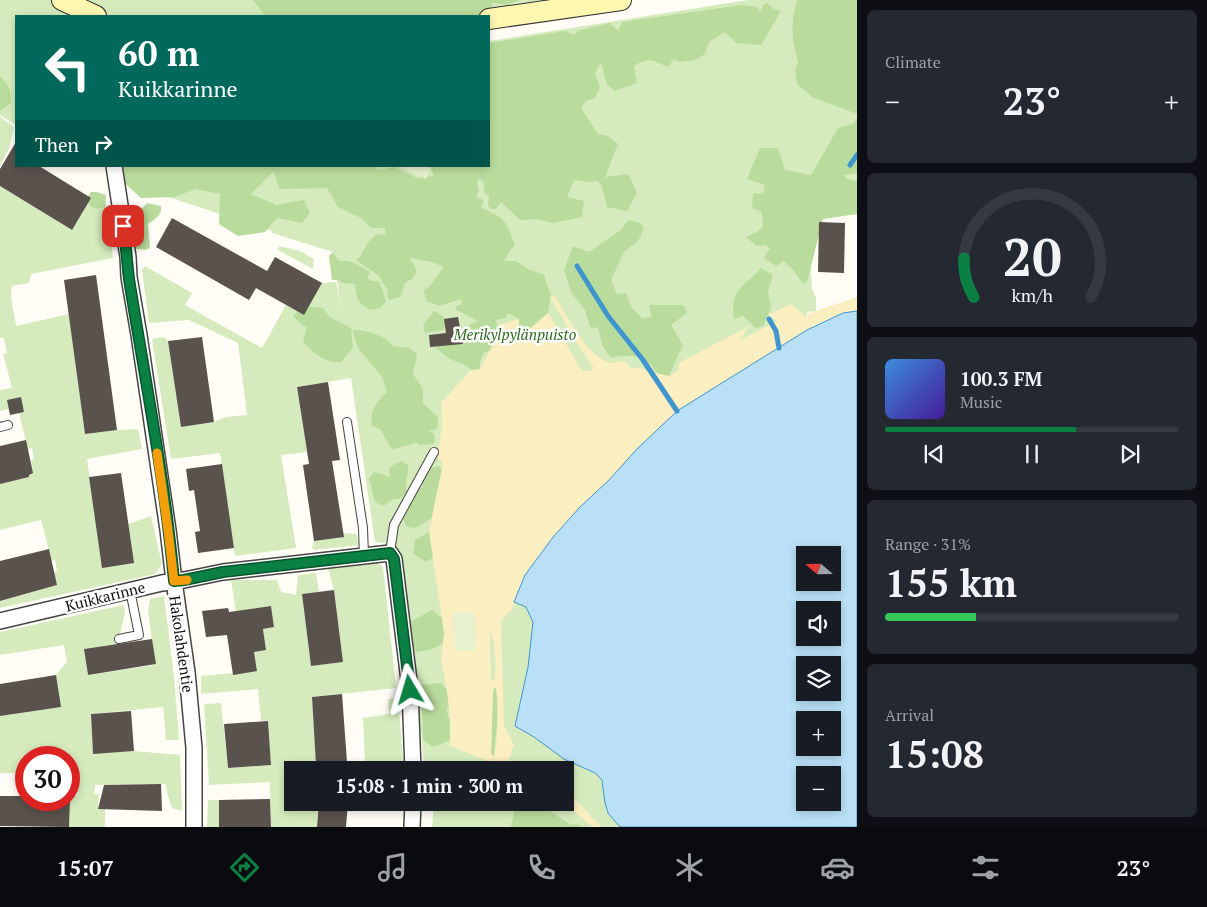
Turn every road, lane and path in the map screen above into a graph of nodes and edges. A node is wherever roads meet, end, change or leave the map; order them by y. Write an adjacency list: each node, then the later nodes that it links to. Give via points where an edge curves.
1 (62, 0): 3 (street)
2 (621, 0): 4 (street)
3 (94, 15)
4 (490, 19)
5 (114, 167): 10 (street, Hakolahdentie)
6 (347, 422): 9 (lane, via 363,528)
7 (434, 452): 8 (lane, via 394,525)
8 (390, 553): 9 (street, Kuikkarinne); 14 (street, via 394,559 410,690)
9 (364, 556): 10 (street, Kuikkarinne, via 223,572)
10 (174, 581): 11 (street, Kuikkarinne); 16 (street, Hakolahdentie, via 194,748)
11 (130, 590): 12 (street, Kuikkarinne); 13 (lane, via 139,636)
12 (0, 622)
13 (119, 639)
14 (413, 761)
15 (413, 811): 17 (street)
16 (194, 827)
17 (412, 827)

